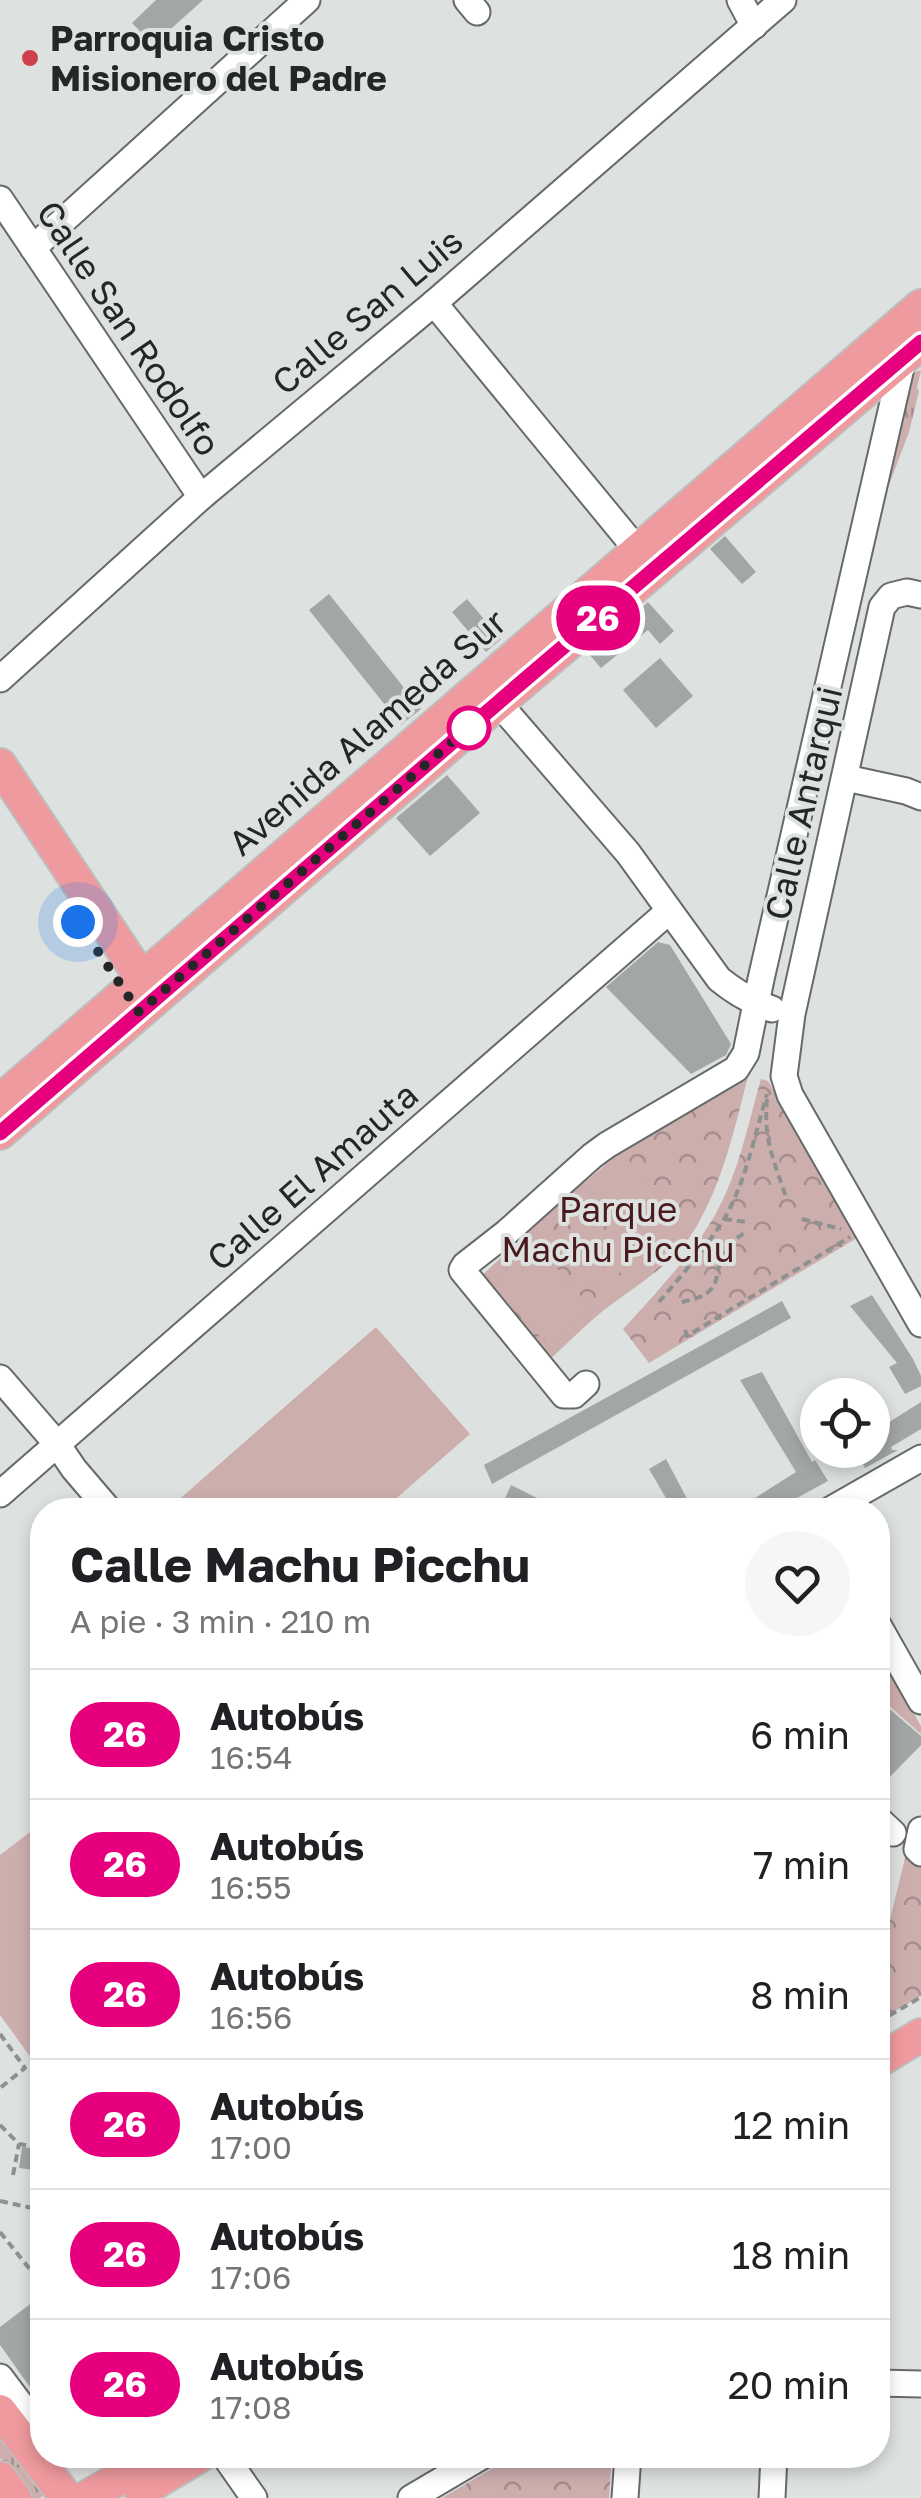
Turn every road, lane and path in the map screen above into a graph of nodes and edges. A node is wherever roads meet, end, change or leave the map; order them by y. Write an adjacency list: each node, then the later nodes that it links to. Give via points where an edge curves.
1 (307, 0): 6 (street)
2 (740, 0): 4 (street)
3 (783, 0): 4 (street, Calle San Luis)
4 (754, 26): 7 (street, Calle San Luis)
5 (0, 198): 6 (street, Calle San Rodolfo)
6 (33, 248): 10 (street, Calle San Rodolfo)
7 (434, 302): 10 (street, Calle San Luis); 11 (street)
8 (921, 306): 11 (main road, Avenida Alameda Sur)
9 (912, 351): 14 (main road, Avenida Alameda Sur); 21 (street)
10 (201, 496): 13 (street, Calle San Luis)
11 (638, 551): 14 (main road, Avenida Alameda Sur)
12 (921, 594): 16 (street, Calle Antarqui, via 891,596 882,607)
13 (0, 679)
14 (491, 694): 19 (street, via 628,853); 20 (main road, Avenida Alameda Sur)
15 (0, 764): 20 (main road)
16 (846, 778): 17 (street); 22 (street, Calle Antarqui)
17 (921, 797)
18 (0, 805): 20 (main road)
19 (669, 911): 21 (street, via 719,979); 40 (street, Calle El Amauta)
20 (140, 996): 24 (main road, Avenida Alameda Sur); 26 (main road, Avenida Alameda Sur)
21 (757, 1004): 22 (street); 39 (street, via 736,1069 607,1145 462,1270 564,1395)
22 (792, 1014): 36 (street, Calle Antarqui, via 784,1076 790,1095)
23 (768, 1090): 25 (path); 27 (path, via 766,1136); 29 (path)
24 (0, 1101)
25 (777, 1105)
26 (0, 1133)
27 (786, 1197)
28 (802, 1218): 33 (path)
29 (724, 1219): 30 (path); 34 (path)
30 (746, 1222)
31 (844, 1222): 33 (path)
32 (748, 1231): 35 (path, via 720,1260 711,1290)
33 (850, 1232): 37 (path, via 687,1336)
34 (659, 1302)
35 (682, 1302)
36 (921, 1324)
37 (685, 1330)
38 (0, 1378): 40 (street)
39 (586, 1384)
40 (57, 1444): 42 (street, Calle El Amauta); 43 (street)
41 (921, 1458): 44 (street)
42 (0, 1494)
43 (99, 1498)
44 (851, 1498)
45 (890, 1646): 46 (street)
46 (921, 1701)
47 (921, 1830): 48 (street)
48 (921, 1853)
49 (921, 1996): 50 (path)
50 (890, 2015)
51 (921, 2016): 53 (main road)
52 (0, 2034): 56 (path, via 25,2068)
53 (890, 2035)
54 (921, 2036): 55 (main road)
55 (890, 2054)
56 (0, 2088)
57 (0, 2125): 58 (path)
58 (20, 2144): 59 (path); 60 (path)
59 (30, 2146)
60 (14, 2175)
61 (0, 2201): 62 (path)
62 (30, 2208)
63 (0, 2232): 64 (path)
64 (6, 2240): 65 (path); 66 (path)
65 (0, 2245)
66 (30, 2267)
67 (0, 2377): 71 (street, via 27,2412)
68 (890, 2383): 69 (street)
69 (921, 2384)
70 (0, 2411): 71 (main road)
71 (22, 2441): 72 (main road)
72 (30, 2451)
73 (43, 2468): 82 (main road)
74 (137, 2468): 83 (main road)
75 (179, 2468): 84 (main road)
76 (233, 2468): 85 (street)
77 (462, 2468): 86 (street)
78 (627, 2468): 87 (street)
79 (773, 2468): 88 (street)
80 (0, 2478): 81 (main road)
81 (15, 2498)
82 (67, 2498)
83 (85, 2498)
84 (129, 2498)
85 (254, 2498)
86 (411, 2498)
87 (625, 2498)
88 (772, 2498)

